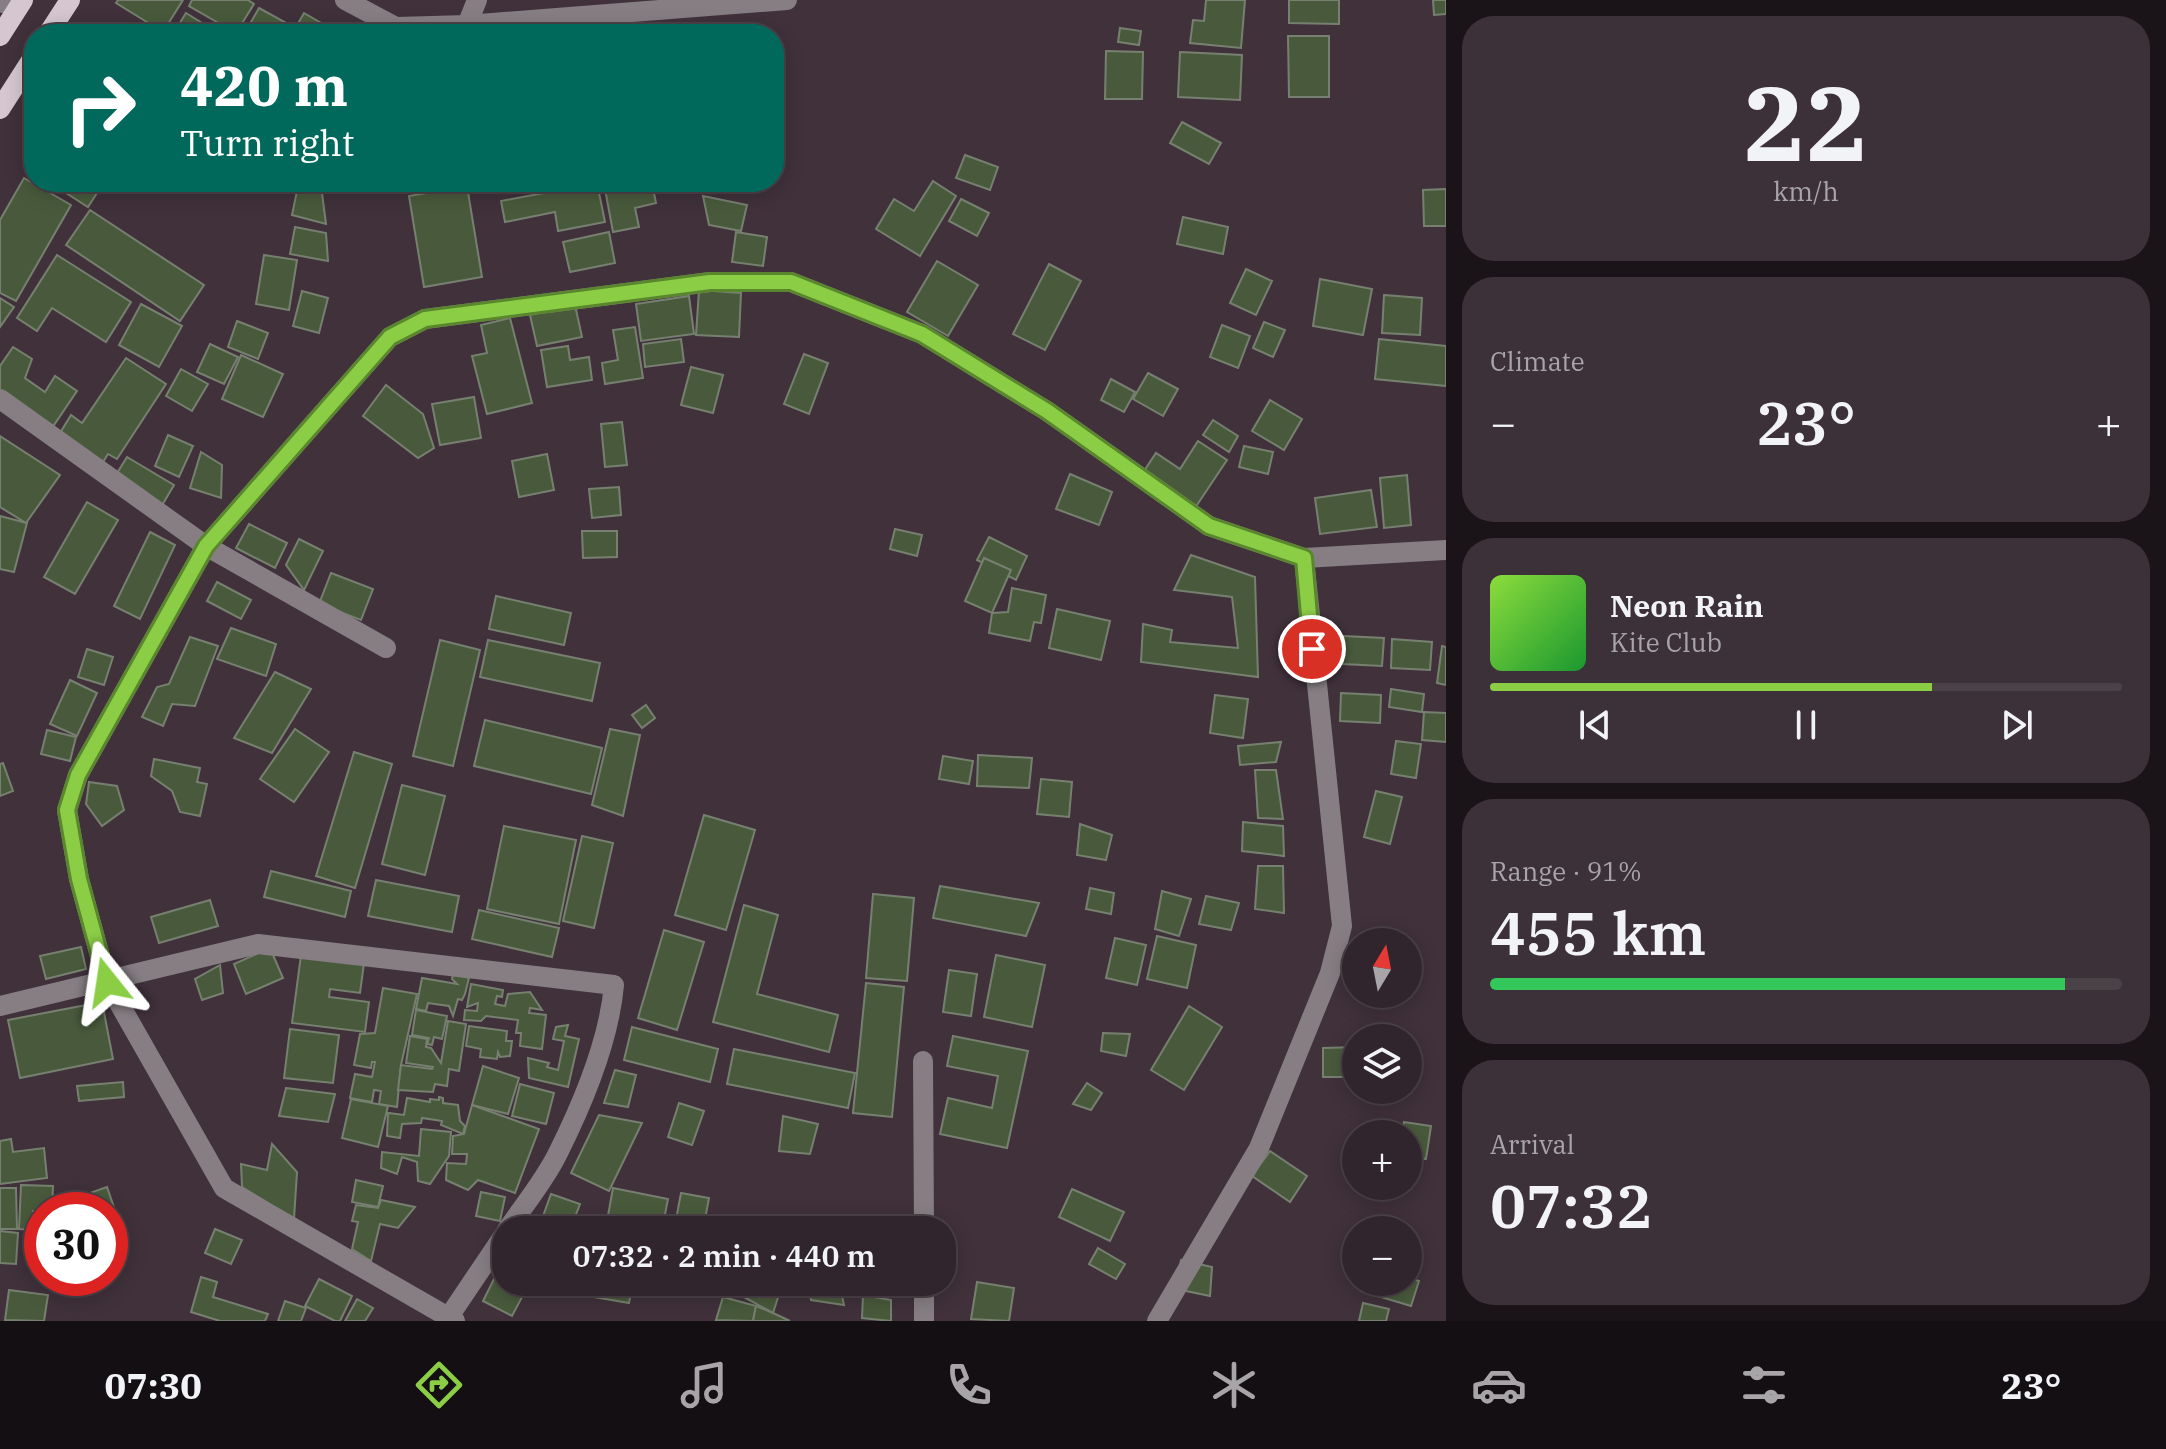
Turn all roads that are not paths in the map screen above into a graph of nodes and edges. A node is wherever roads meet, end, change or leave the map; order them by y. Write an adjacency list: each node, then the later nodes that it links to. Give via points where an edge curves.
1 (70, 0): 6 (main road)
2 (345, 0): 7 (street)
3 (477, 0): 8 (street)
4 (787, 0): 9 (street)
5 (13, 3): 10 (main road)
6 (54, 24)
7 (390, 24)
8 (467, 24)
9 (480, 24)
10 (0, 36)
11 (24, 72): 12 (main road)
12 (0, 109)
13 (0, 399): 14 (street)
14 (206, 546): 16 (street, via 390,337 425,319 710,282 791,282 922,334 1047,411 1209,526); 17 (street); 18 (street, via 78,775 67,810)
15 (1446, 550): 16 (street)
16 (1304, 558): 27 (street, via 1342,926 1330,973 1259,1148)
17 (386, 648)
18 (107, 982): 19 (street); 21 (street, via 258,944 614,985 604,1041 557,1155); 25 (street, via 224,1188)
19 (0, 1006)
20 (923, 1061): 22 (street)
21 (517, 1216)
22 (924, 1216)
23 (492, 1254): 25 (street)
24 (924, 1296): 26 (street)
25 (450, 1320)
26 (924, 1321)
27 (1157, 1321)

